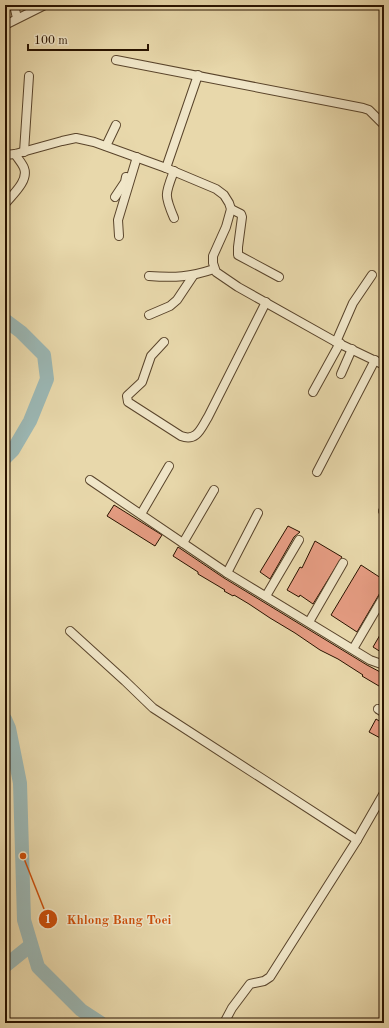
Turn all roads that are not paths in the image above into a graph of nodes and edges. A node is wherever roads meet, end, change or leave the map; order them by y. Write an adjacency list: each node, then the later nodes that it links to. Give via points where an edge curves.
1 (14, 5): 3 (street)
2 (45, 5): 3 (street)
3 (17, 18): 4 (street)
4 (5, 24)
5 (116, 60): 6 (street)
6 (198, 75): 9 (street, via 363,108 369,110); 15 (street)
7 (29, 76): 11 (street)
8 (116, 125): 10 (street)
9 (384, 125)
10 (106, 146): 11 (street, via 76,138); 14 (street)
11 (24, 152): 12 (street)
12 (15, 154): 13 (street); 17 (street, via 24,169 23,181)
13 (5, 155)
14 (134, 156): 15 (street); 16 (street, via 125,182); 20 (street, via 118,220)
15 (170, 169): 18 (street, via 216,189 224,195); 19 (street, via 166,198)
16 (116, 197)
17 (5, 204)
18 (230, 209): 21 (street, via 226,227 214,256); 25 (street, via 242,217 238,255)
19 (174, 218)
20 (119, 236)
21 (214, 269): 24 (street); 26 (street, via 238,287)
22 (372, 274): 29 (street, via 353,303)
23 (150, 276): 24 (street)
24 (193, 276): 27 (street, via 177,300)
25 (279, 277)
26 (266, 302): 28 (street, via 208,417 199,432 191,438 181,436 128,402 127,396 142,382 151,356); 29 (street)
27 (149, 315)
28 (164, 342)
29 (338, 343): 30 (street); 34 (street)
30 (352, 350): 31 (street); 33 (street)
31 (375, 360): 32 (street); 36 (street)
32 (384, 365)
33 (341, 374)
34 (313, 392)
35 (169, 466): 40 (street)
36 (317, 472)
37 (90, 480): 40 (street)
38 (214, 490): 42 (street)
39 (258, 513): 44 (street)
40 (140, 514): 42 (street)
41 (299, 540): 45 (street)
42 (183, 543): 44 (street)
43 (343, 563): 47 (street)
44 (228, 573): 45 (street)
45 (266, 596): 47 (street)
46 (384, 596): 49 (street)
47 (309, 622): 49 (street)
48 (70, 631): 52 (street, via 153,708)
49 (353, 649): 50 (street)
50 (384, 665)
51 (384, 793): 52 (street)
52 (357, 840): 53 (street, via 270,977 250,984)
53 (224, 1023)

